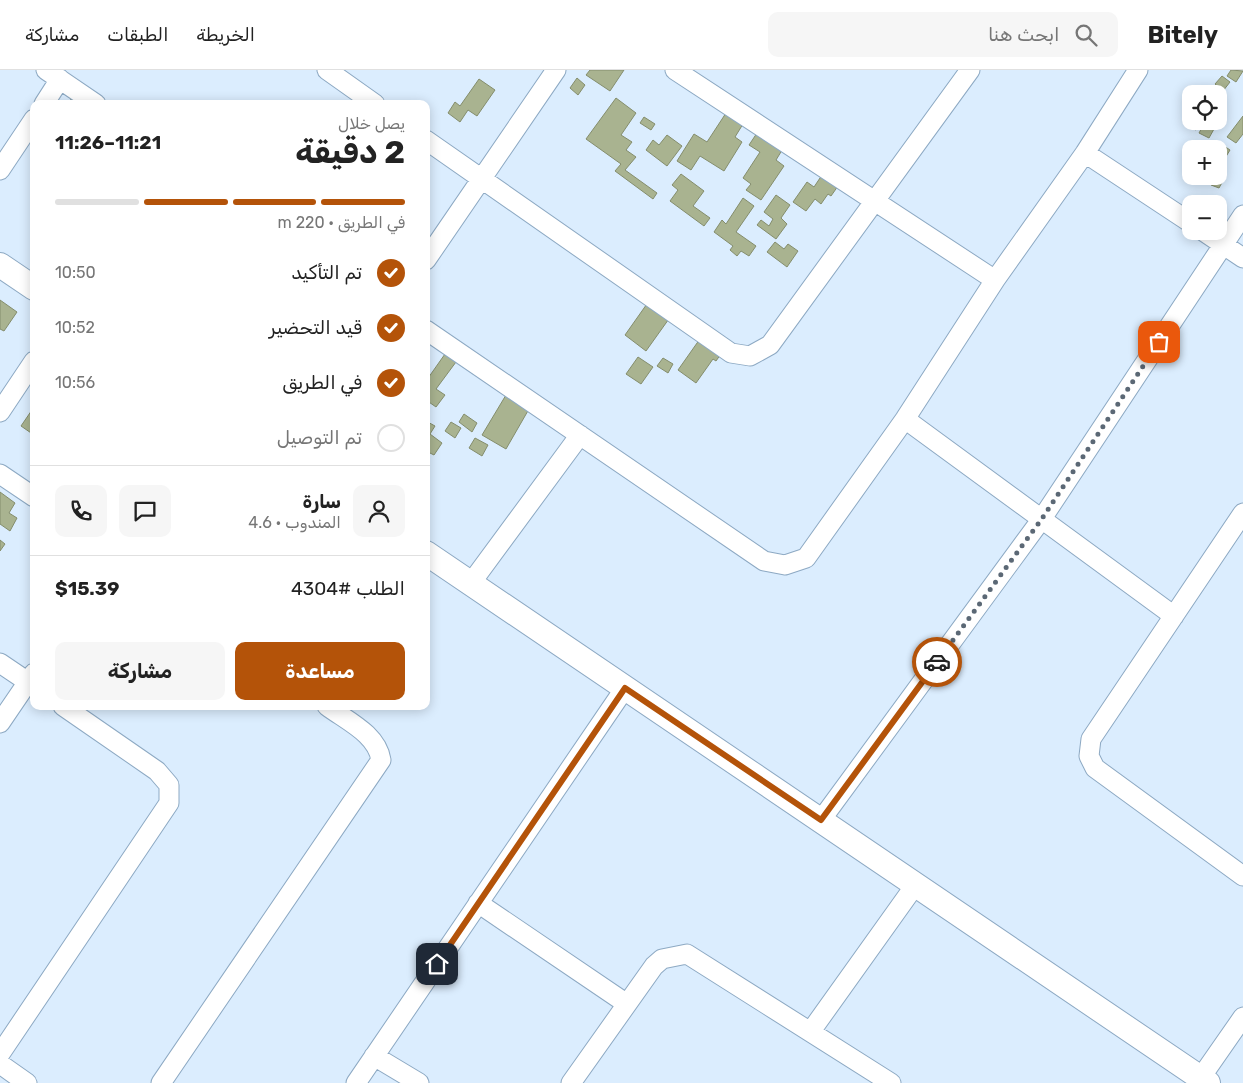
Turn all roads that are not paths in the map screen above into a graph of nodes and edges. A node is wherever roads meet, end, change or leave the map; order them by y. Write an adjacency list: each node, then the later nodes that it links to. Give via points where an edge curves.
1 (327, 70): 9 (street)
2 (556, 70): 14 (street)
3 (675, 70): 15 (street)
4 (970, 70): 15 (street)
5 (1138, 70): 12 (street)
6 (53, 75): 7 (street); 8 (street)
7 (45, 100)
8 (90, 100)
9 (369, 100)
10 (30, 125): 13 (street)
11 (430, 143): 14 (street)
12 (1085, 153): 17 (street); 23 (street)
13 (0, 170)
14 (481, 178): 15 (street, via 732,353 750,356 770,345); 20 (street)
15 (876, 200): 23 (street)
16 (1243, 215): 19 (street)
17 (1182, 217)
18 (1218, 240): 19 (street)
19 (1224, 244): 21 (street); 33 (street)
20 (430, 254)
21 (1243, 258)
22 (0, 265): 24 (street)
23 (995, 280): 28 (street)
24 (30, 285)
25 (430, 333): 29 (street)
26 (30, 367): 27 (street)
27 (0, 412)
28 (905, 420): 29 (street, via 806,558 785,565 764,561); 33 (street)
29 (580, 435): 35 (street)
30 (0, 474): 31 (street)
31 (30, 494)
32 (1243, 513): 36 (street)
33 (1041, 520): 36 (street); 44 (street)
34 (430, 556): 35 (street)
35 (471, 583): 40 (street)
36 (1174, 616): 45 (street, via 1092,739 1089,756 1095,768)
37 (0, 663): 38 (street)
38 (30, 679)
39 (30, 683): 43 (street)
40 (625, 688): 44 (street); 47 (street)
41 (69, 710): 51 (street, via 157,771 169,785 169,803)
42 (332, 710): 56 (street, via 372,739 380,749 382,760)
43 (0, 723)
44 (821, 820): 46 (street)
45 (1243, 876)
46 (916, 884): 50 (street); 54 (street)
47 (478, 903): 48 (street); 52 (street)
48 (627, 1004): 50 (street, via 662,959 687,954); 59 (street)
49 (1243, 1017): 54 (street)
50 (811, 1032): 60 (street)
51 (0, 1054)
52 (374, 1056): 57 (street); 58 (street)
53 (0, 1064): 55 (street)
54 (1202, 1081)
55 (27, 1083)
56 (161, 1083)
57 (356, 1083)
58 (419, 1083)
59 (571, 1083)
60 (890, 1083)

